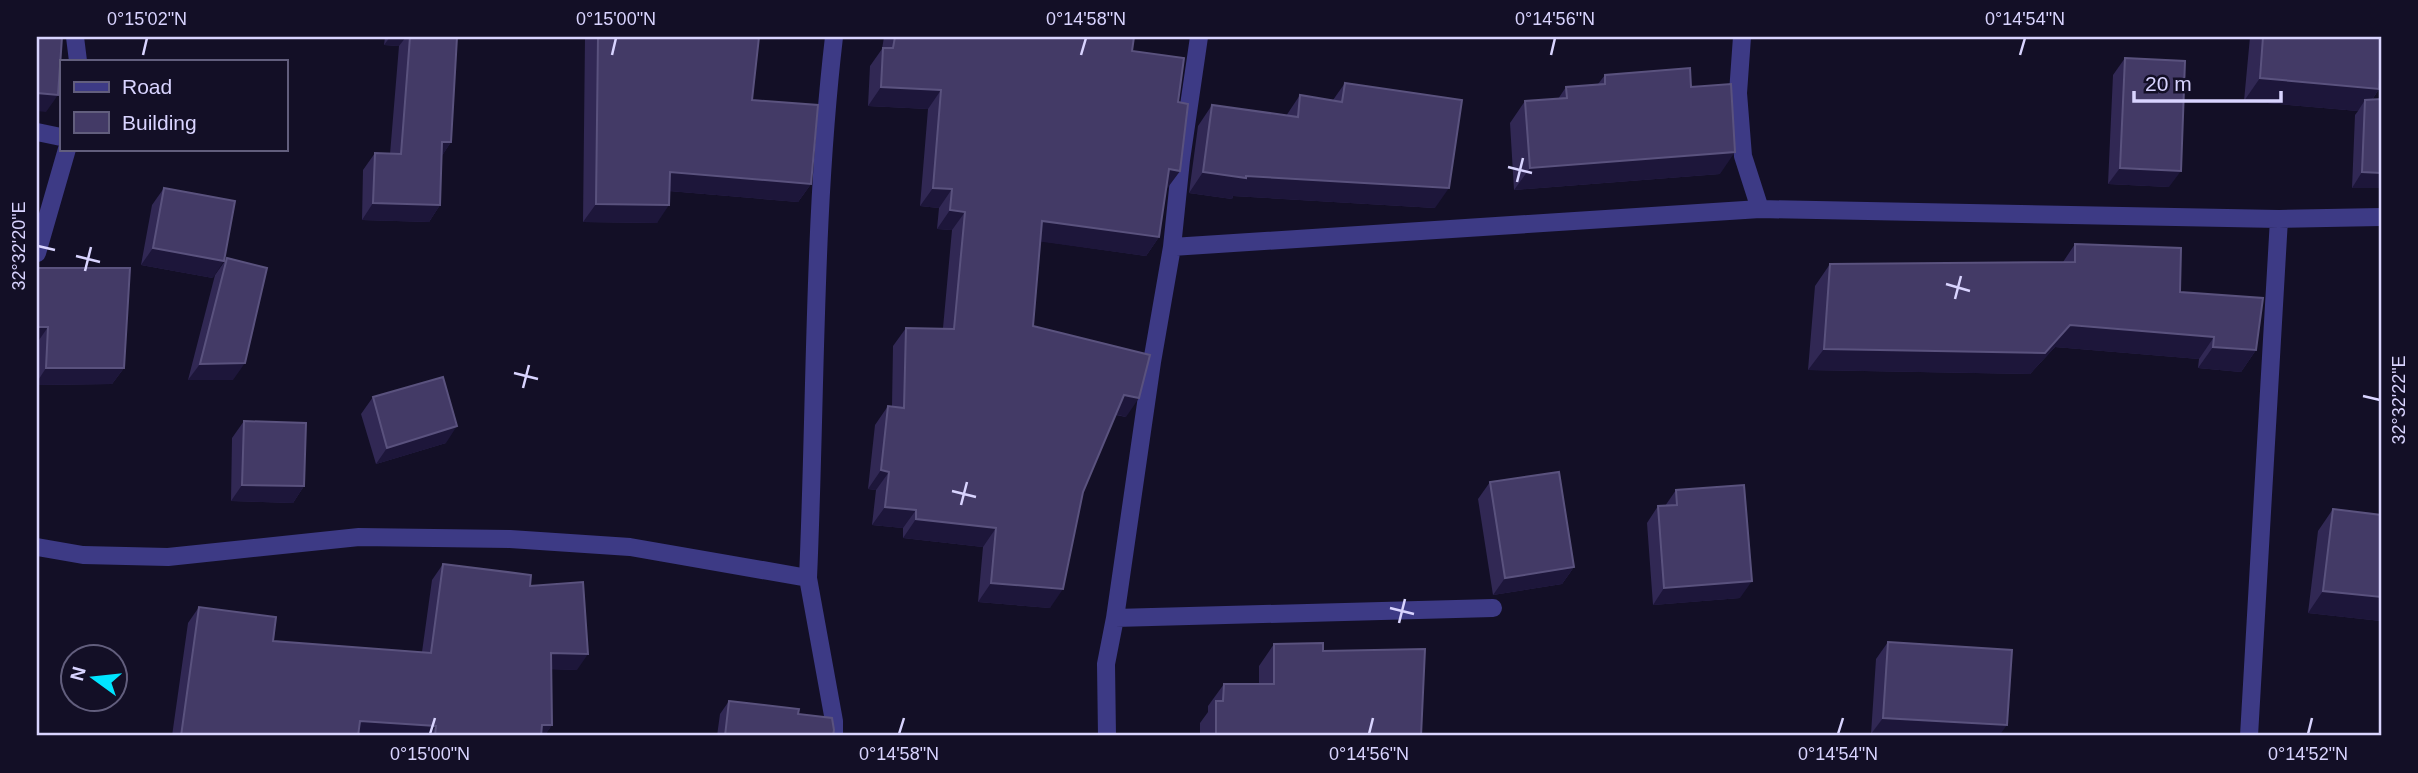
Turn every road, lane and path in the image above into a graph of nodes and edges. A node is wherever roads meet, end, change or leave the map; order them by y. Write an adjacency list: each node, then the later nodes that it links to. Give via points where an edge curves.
1 (75, 37): 5 (street)
2 (834, 37): 15 (street, via 818,237)
3 (1199, 37): 12 (street)
4 (1742, 37): 9 (street, via 1738,93 1743,156)
5 (78, 60)
6 (37, 132): 7 (street)
7 (60, 137)
8 (67, 150): 13 (street)
9 (1760, 209): 11 (street); 12 (street)
10 (2381, 217): 11 (street)
11 (2279, 219): 20 (street)
12 (1172, 247): 17 (street)
13 (37, 253)
14 (37, 547): 15 (street, via 83,555 167,557 359,537 510,538 630,547)
15 (808, 578): 18 (street)
16 (1493, 608): 17 (street)
17 (1115, 618): 19 (street, via 1106,664)
18 (834, 736)
19 (1107, 736)
20 (2249, 736)

